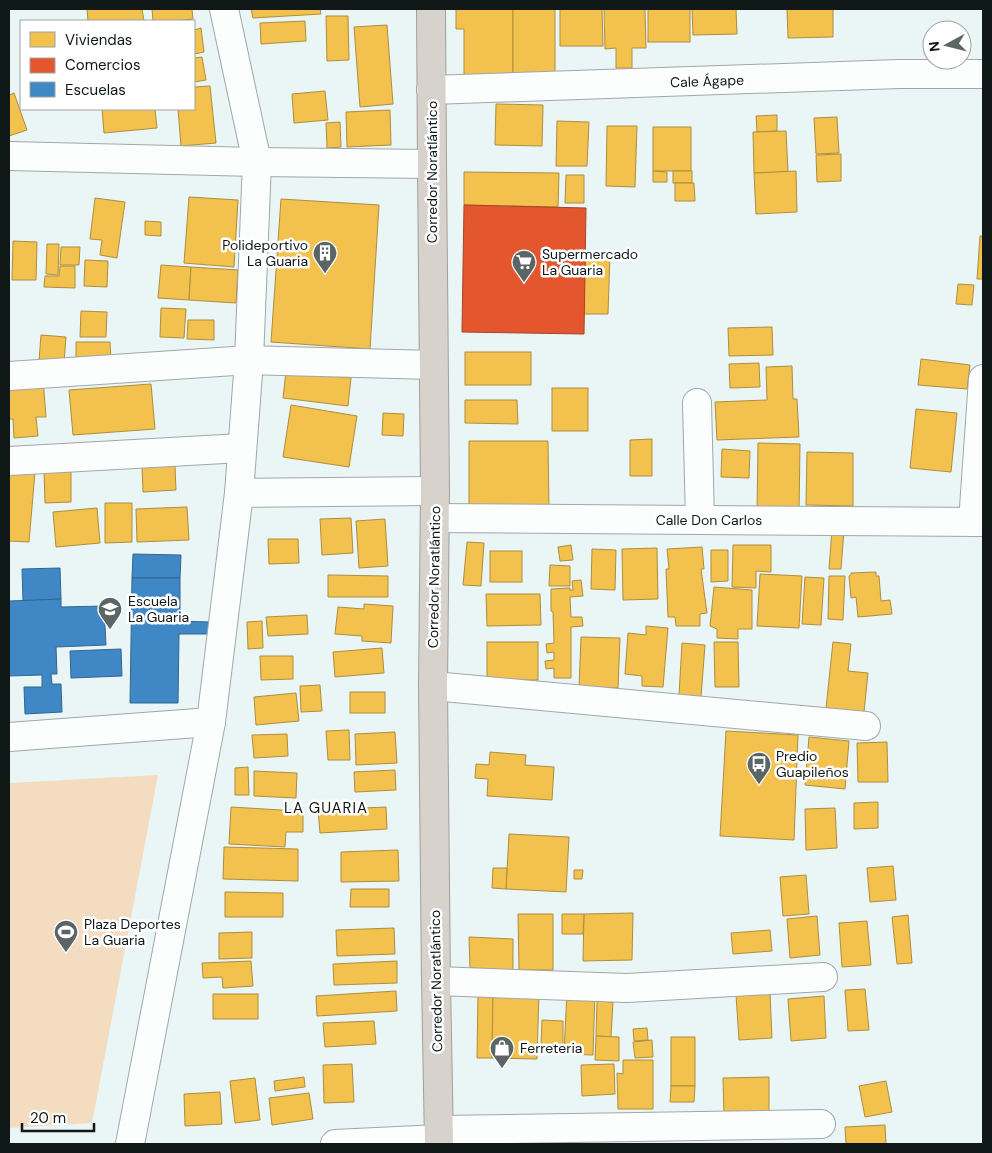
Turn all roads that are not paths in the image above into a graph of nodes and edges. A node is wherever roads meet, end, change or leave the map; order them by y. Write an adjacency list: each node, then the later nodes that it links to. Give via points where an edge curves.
1 (224, 9): 6 (street)
2 (431, 9): 4 (highway, Corredor Noratlántico)
3 (983, 74): 4 (street, Cale Ágape, via 889,74)
4 (432, 90): 7 (highway, Corredor Noratlántico)
5 (9, 156): 6 (street)
6 (257, 162): 7 (street); 8 (street)
7 (432, 164): 9 (highway, Corredor Noratlántico)
8 (249, 360): 9 (street); 10 (street); 13 (street)
9 (433, 365): 15 (highway, Corredor Noratlántico)
10 (9, 376)
11 (983, 379): 19 (street)
12 (697, 403): 18 (street)
13 (242, 448): 14 (street); 16 (street)
14 (9, 460)
15 (435, 491): 16 (street); 17 (highway, Corredor Noratlántico)
16 (239, 494): 21 (street)
17 (435, 518): 18 (street, Calle Don Carlos); 20 (highway, Corredor Noratlántico)
18 (700, 520): 19 (street, Calle Don Carlos)
19 (978, 522)
20 (433, 686): 22 (street); 25 (highway, Corredor Noratlántico)
21 (210, 722): 23 (street); 28 (street)
22 (866, 726)
23 (9, 737)
24 (823, 977): 25 (street, via 627,988)
25 (436, 981): 27 (highway, Corredor Noratlántico)
26 (822, 1124): 27 (street)
27 (439, 1138): 29 (street)
28 (130, 1144)
29 (335, 1144)

